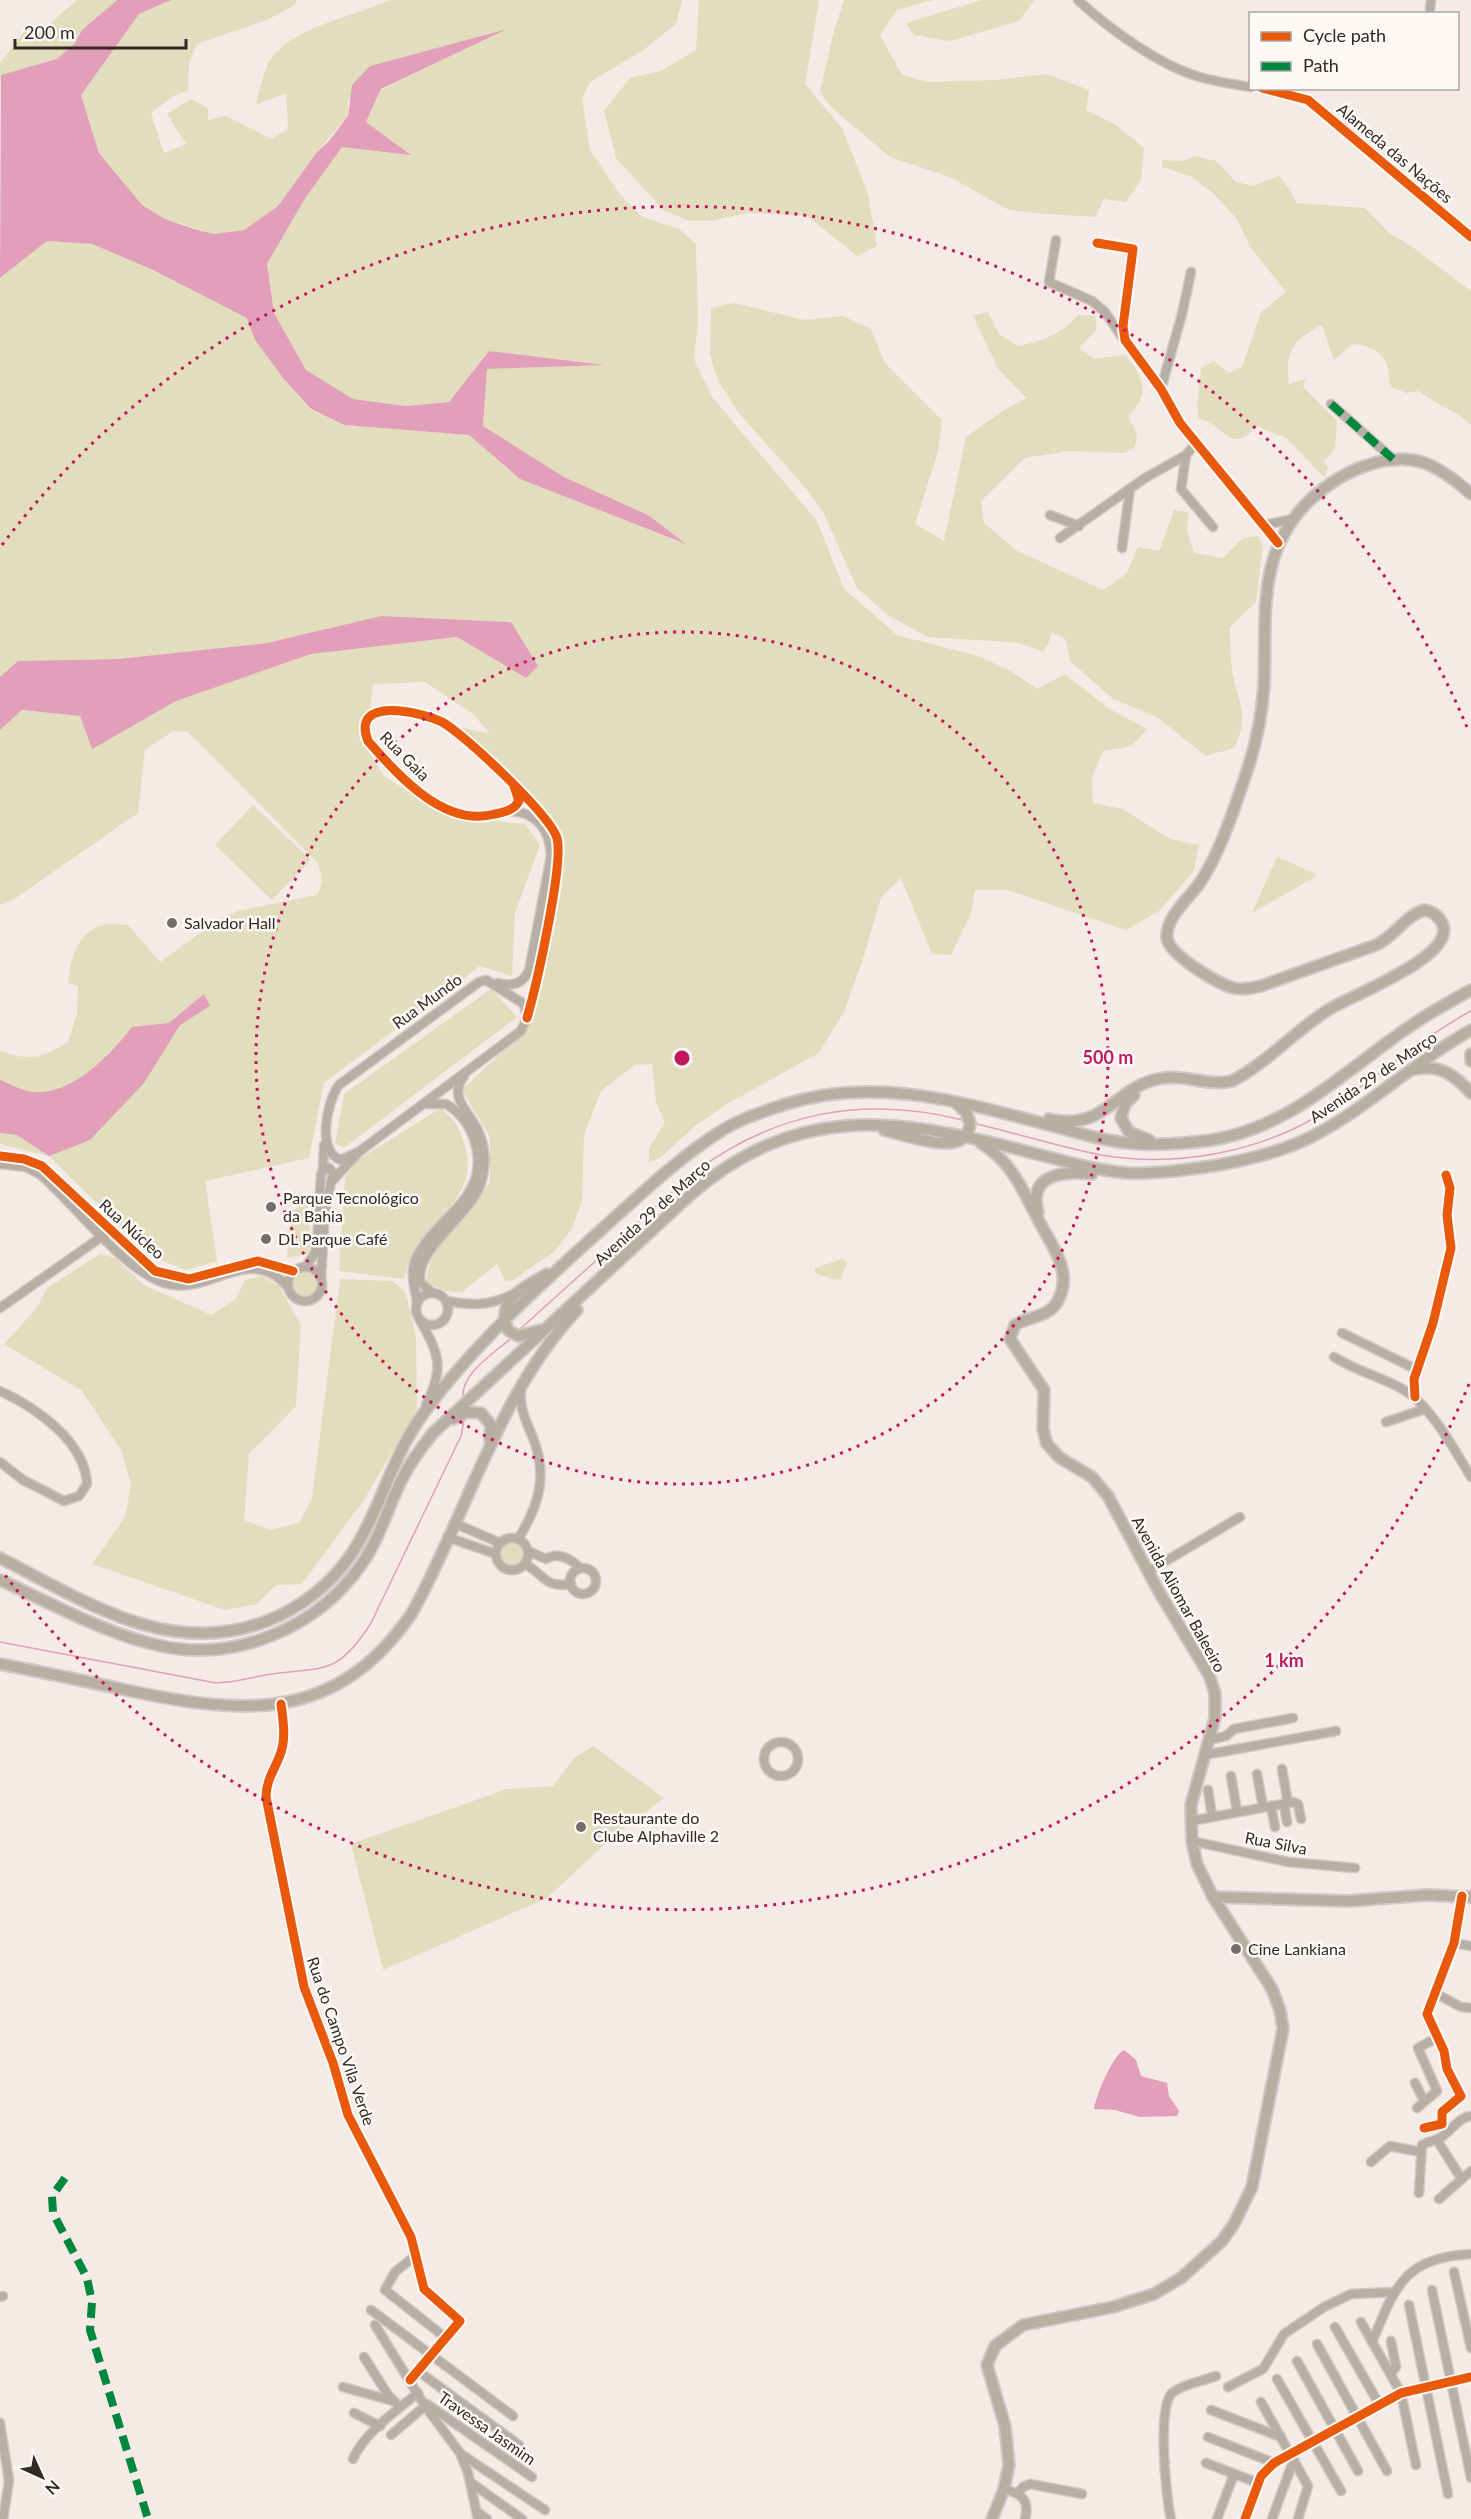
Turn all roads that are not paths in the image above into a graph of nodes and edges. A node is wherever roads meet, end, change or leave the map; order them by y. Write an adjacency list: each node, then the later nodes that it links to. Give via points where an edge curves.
1 (1078, 0): 2 (street, via 1108,25 1176,69)
2 (1249, 87)
3 (1270, 90): 4 (street, Alameda das Nações, via 1308,100)
4 (1471, 237)
5 (1056, 240): 8 (street, via 1049,282 1092,301)
6 (1097, 243): 8 (street, via 1133,249 1123,326)
7 (1191, 272): 9 (street)
8 (1125, 340): 9 (street)
9 (1161, 389): 11 (street)
10 (1331, 404): 13 (street)
11 (1196, 443): 12 (street); 19 (street)
12 (1186, 455): 14 (street); 20 (street, via 1181,489)
13 (1393, 459): 15 (main road, via 1432,465); 17 (main road, via 1342,475)
14 (1130, 489): 18 (street); 23 (street)
15 (1471, 494)
16 (1050, 515): 18 (street)
17 (1293, 519): 19 (street); 22 (main road)
18 (1079, 525): 21 (street)
19 (1264, 525): 22 (street)
20 (1213, 527)
21 (1060, 538)
22 (1278, 543): 34 (main road, via 1266,593 1264,688 1254,746 1206,872 1168,928 1170,947 1182,959 1221,982 1243,989 1376,945 1424,910 1439,919 1444,934 1425,957 1327,1010 1232,1081)
23 (1122, 548)
24 (514, 786): 25 (street, via 518,803); 25 (street, Rua Gaia, via 442,723 400,710 386,710 372,716 366,726 368,741 421,794 467,815 489,816); 28 (street, Rua Gaia, via 549,822 558,850)
25 (506, 811): 26 (street, Rua Gaia, via 527,813 546,830 551,856 549,878 526,976 509,985)
26 (486, 980): 28 (street, Rua Mundo, via 521,1001); 40 (street, Rua Mundo, via 471,987 339,1085)
27 (1471, 990): 41 (main road, Avenida 29 de Março, via 1415,1023 1322,1092 1278,1119 1226,1137)
28 (528, 1018): 32 (street, via 521,1031)
29 (1471, 1030): 33 (main road, Avenida 29 de Março)
30 (1471, 1054): 31 (main road)
31 (1471, 1061)
32 (469, 1070): 37 (street); 57 (street, via 457,1092 480,1134 483,1173 475,1197 422,1262 421,1283)
33 (1405, 1072): 35 (main road, via 1424,1067 1443,1070); 46 (main road, Avenida 29 de Março, via 1340,1120 1287,1147 1215,1166)
34 (1169, 1077): 38 (main road, via 1146,1082 1099,1114 1084,1119); 41 (main road, via 1137,1093 1125,1104 1121,1118 1129,1132)
35 (1471, 1093)
36 (954, 1101): 38 (main road, Avenida 29 de Março); 39 (main road, via 969,1117); 51 (main road, Avenida 29 de Março, via 894,1091 855,1091 769,1109 724,1128)
37 (422, 1105): 42 (street); 60 (street, via 441,1103 457,1111 474,1137 477,1162 475,1179 465,1200 414,1263)
38 (1017, 1116): 41 (main road, Avenida 29 de Março, via 1108,1140)
39 (970, 1137): 46 (main road, Avenida 29 de Março, via 1086,1167); 50 (main road, Avenida 29 de Março, via 939,1144 855,1124 800,1134 735,1161 705,1182); 52 (main road, Avenida Aliomar Baleeiro, via 1000,1156 1012,1170)
40 (325, 1141): 42 (street, via 335,1158 346,1159); 45 (street, Rua Mundo)
41 (1164, 1144)
42 (360, 1151): 48 (street)
43 (0, 1156): 49 (street, Rua Núcleo, via 42,1166)
44 (0, 1164): 49 (street, Rua Núcleo, via 26,1167 41,1175)
45 (323, 1170): 48 (street, via 332,1169); 53 (street, Rua Mundo, via 317,1245)
46 (1127, 1173): 52 (main road, Avenida Aliomar Baleeiro, via 1061,1173 1045,1180 1036,1202)
47 (1446, 1175): 67 (street, via 1450,1188 1447,1215 1451,1248 1433,1323)
48 (331, 1182): 55 (street, via 325,1210)
49 (106, 1233): 54 (street, Rua Núcleo, via 155,1271 177,1278 258,1261); 56 (street, Rua Núcleo, via 141,1272 163,1283 189,1285 259,1268); 61 (street)
50 (643, 1240): 64 (main road, Avenida 29 de Março); 68 (main road, via 559,1329)
51 (588, 1242): 58 (main road); 63 (main road, Avenida 29 de Março)
52 (1054, 1244): 91 (main road, Avenida Aliomar Baleeiro, via 1062,1263 1057,1301 1048,1311 1016,1324 1010,1334 1011,1346 1044,1390 1043,1429 1047,1444 1060,1458 1100,1485)
53 (306, 1266): 54 (street); 55 (street)
54 (293, 1271): 56 (street)
55 (321, 1278): 56 (street, via 320,1292 307,1302 293,1297)
56 (287, 1286)
57 (432, 1293): 59 (street); 60 (street)
58 (515, 1293): 59 (street, via 492,1304); 63 (main road, via 507,1306)
59 (447, 1300): 62 (street, via 448,1314 441,1323 431,1326)
60 (417, 1302): 62 (street)
61 (0, 1308)
62 (421, 1322): 72 (street, via 432,1339 439,1363 438,1378)
63 (505, 1322): 64 (main road, via 511,1333 529,1335); 72 (main road, Avenida 29 de Março, via 446,1383)
64 (550, 1326): 76 (main road, Avenida 29 de Março)
65 (1342, 1333): 67 (street)
66 (1334, 1357): 70 (street)
67 (1416, 1369): 70 (street)
68 (521, 1389): 73 (main road); 74 (street, via 520,1408)
69 (0, 1392): 78 (street, via 34,1408 55,1426 81,1461 87,1484 80,1496 64,1501 22,1480)
70 (1415, 1397): 71 (street)
71 (1425, 1409): 75 (street); 79 (street)
72 (419, 1419): 87 (main road, Avenida 29 de Março, via 360,1539 337,1572 293,1609 255,1626 185,1634 136,1623)
73 (505, 1420): 74 (street, via 516,1416); 77 (main road)
74 (525, 1422): 83 (street, via 538,1451 542,1480)
75 (1386, 1422)
76 (433, 1433): 77 (main road, via 466,1412 481,1413 492,1430); 93 (main road, Avenida 29 de Março, via 406,1471 368,1556 352,1577 326,1603 287,1629 254,1643 222,1648 160,1646 110,1629)
77 (486, 1454): 81 (main road)
78 (0, 1462)
79 (1471, 1477)
80 (1240, 1518): 91 (street)
81 (454, 1523): 82 (main road); 84 (street)
82 (447, 1537): 86 (street); 96 (main road, via 412,1613 390,1642 347,1678)
83 (518, 1539): 84 (street); 85 (street)
84 (500, 1543): 86 (street)
85 (528, 1551): 88 (street); 89 (street)
86 (496, 1554): 89 (street, via 507,1569 517,1569)
87 (0, 1558)
88 (546, 1559): 90 (street, via 560,1556); 92 (street)
89 (525, 1563): 92 (street)
90 (580, 1568): 94 (street, via 573,1573); 94 (street, via 594,1573 594,1588 579,1593)
91 (1149, 1571): 99 (main road, Avenida Aliomar Baleeiro, via 1209,1675 1216,1707)
92 (540, 1572): 94 (street, via 551,1585)
93 (0, 1580)
94 (571, 1584)
95 (0, 1664): 96 (main road, via 206,1705 233,1708)
96 (281, 1704): 136 (street, Rua do Campo Vila Verde, via 282,1750 267,1780 266,1797 296,1958 348,2115 399,2210)
97 (1293, 1718): 99 (street, via 1233,1730)
98 (1336, 1731): 100 (street)
99 (1209, 1740): 100 (main road, Avenida Aliomar Baleeiro)
100 (1204, 1755): 111 (main road, Avenida Aliomar Baleeiro)
101 (1282, 1769): 106 (street)
102 (774, 1774): 102 (street, via 789,1774 796,1767 796,1751 789,1743 772,1745 766,1753 765,1763)
103 (1257, 1774): 107 (street)
104 (1231, 1776): 108 (street)
105 (1208, 1790): 109 (street)
106 (1286, 1803): 107 (street); 110 (street, via 1298,1804); 112 (street)
107 (1267, 1806): 108 (street); 113 (street)
108 (1237, 1811): 109 (street)
109 (1212, 1815): 111 (street)
110 (1301, 1819)
111 (1191, 1821): 114 (main road, Avenida Aliomar Baleeiro)
112 (1287, 1822)
113 (1275, 1827)
114 (1192, 1841): 115 (street, Rua Silva, via 1288,1862); 117 (main road, Avenida Aliomar Baleeiro, via 1197,1864)
115 (1355, 1868)
116 (1467, 1896): 117 (main road, via 1418,1895 1349,1901); 118 (street)
117 (1213, 1897): 196 (main road, Avenida Aliomar Baleeiro, via 1265,1976 1283,2021 1251,2190 1222,2241 1163,2289 1113,2307 1023,2325 995,2346 987,2365 1006,2437 1008,2472)
118 (1454, 1943): 119 (street); 120 (street)
119 (1471, 1946)
120 (1435, 1993): 121 (street); 122 (street, via 1428,2017)
121 (1471, 2008)
122 (1438, 2037): 124 (street, via 1419,2048 1437,2091); 127 (street, via 1461,2098 1442,2112 1442,2124)
123 (1415, 2083): 124 (street)
124 (1424, 2101): 125 (street)
125 (1417, 2108)
126 (1471, 2116): 128 (street, via 1461,2119)
127 (1424, 2128)
128 (1437, 2140): 129 (street, via 1422,2145); 132 (street)
129 (1421, 2152): 130 (street, via 1390,2146); 133 (street)
130 (1371, 2162)
131 (1471, 2170): 132 (street)
132 (1461, 2178): 134 (street)
133 (1419, 2193)
134 (1440, 2199)
135 (1471, 2254): 139 (street, via 1434,2258 1419,2265)
136 (415, 2256): 145 (street, Rua do Campo Vila Verde, via 424,2290 459,2318); 145 (street, via 395,2272 386,2292)
137 (1454, 2272): 149 (street)
138 (1432, 2290): 159 (street)
139 (1395, 2292): 147 (street); 162 (street, via 1351,2294 1324,2307 1284,2334 1263,2369)
140 (1409, 2305): 160 (street)
141 (371, 2310): 150 (street)
142 (1361, 2322): 147 (street)
143 (375, 2325): 158 (street)
144 (1335, 2327): 167 (street)
145 (446, 2338): 150 (street)
146 (1391, 2341): 154 (street, via 1396,2367)
147 (1372, 2342): 154 (street)
148 (1317, 2344): 173 (street)
149 (1471, 2348)
150 (431, 2355): 153 (street); 172 (street)
151 (364, 2357): 165 (street)
152 (1297, 2361): 176 (street)
153 (417, 2371): 158 (street); 181 (street)
154 (1391, 2373): 164 (street)
155 (1216, 2376): 209 (street, via 1182,2387 1167,2401 1165,2438)
156 (1471, 2377): 159 (street)
157 (1277, 2379): 180 (street)
158 (410, 2380): 163 (street)
159 (1452, 2381): 160 (street); 193 (street)
160 (1427, 2385): 164 (street); 200 (street)
161 (343, 2387): 165 (street)
162 (1228, 2387)
163 (418, 2393): 168 (street); 169 (street)
164 (1401, 2393): 167 (street); 188 (street)
165 (393, 2401): 169 (street)
166 (1261, 2402): 179 (street)
167 (1379, 2404): 173 (street)
168 (427, 2407): 177 (street); 182 (street); 192 (street, Travessa Jasmim)
169 (400, 2408): 175 (street)
170 (1211, 2410): 179 (street)
171 (354, 2412): 175 (street)
172 (513, 2416)
173 (1357, 2417): 176 (street); 189 (street)
174 (0, 2423): 184 (street)
175 (380, 2426): 185 (street)
176 (1335, 2430): 180 (street); 190 (street)
177 (391, 2435)
178 (1208, 2437): 187 (street)
179 (1281, 2437): 183 (street)
180 (1313, 2442): 183 (street); 197 (street)
181 (519, 2445)
182 (460, 2453): 194 (street); 202 (street)
183 (1292, 2457): 187 (street); 212 (street); 213 (street, via 1308,2486)
184 (3, 2458): 201 (street)
185 (353, 2459)
186 (1206, 2463): 191 (street)
187 (1274, 2463): 195 (street)
188 (1416, 2465)
189 (1387, 2470)
190 (1358, 2471)
191 (1234, 2474): 195 (street); 210 (street)
192 (532, 2477)
193 (1471, 2478)
194 (470, 2482): 203 (street); 206 (street)
195 (1258, 2483): 211 (street)
196 (1004, 2489): 198 (street); 207 (main road, Avenida Aliomar Baleeiro)
197 (1341, 2491)
198 (1018, 2493): 199 (street, via 1030,2484); 208 (street, via 1027,2503)
199 (1082, 2494)
200 (1448, 2494)
201 (4, 2498): 204 (street)
202 (545, 2511)
203 (477, 2515): 205 (street)
204 (3, 2519)
205 (487, 2519)
206 (522, 2519)
207 (992, 2519)
208 (1025, 2519)
209 (1171, 2519)
210 (1217, 2519)
211 (1245, 2519)
212 (1272, 2519)
213 (1298, 2519)

